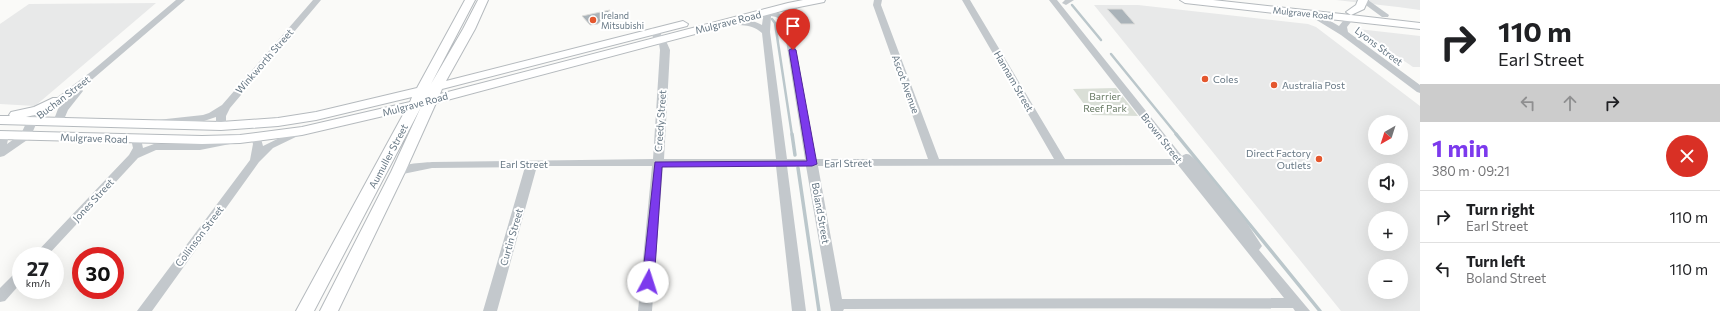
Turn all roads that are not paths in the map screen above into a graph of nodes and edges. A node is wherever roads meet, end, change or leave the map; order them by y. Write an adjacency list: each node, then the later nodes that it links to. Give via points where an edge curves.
1 (181, 0): 29 (street, Buchan Street)
2 (317, 0): 36 (street, Winkworth Street)
3 (470, 0): 20 (main road, Aumuller Street)
4 (483, 0): 20 (main road, via 469,19); 28 (main road, Aumuller Street)
5 (779, 0): 27 (main road, Mulgrave Road)
6 (820, 0): 14 (main road, Mulgrave Road)
7 (966, 0): 57 (street, Hannam Street)
8 (1054, 0): 58 (street, Brown Street)
9 (1185, 0): 16 (main road, Mulgrave Road)
10 (1245, 0): 17 (main road, Mulgrave Road)
11 (1363, 0): 17 (main road, via 1360,7); 18 (street)
12 (1066, 1): 58 (street, Brown Street)
13 (875, 2): 56 (street, Ascot Avenue)
14 (796, 4): 15 (main road, Mulgrave Road); 22 (street, via 789,12)
15 (767, 12): 21 (main road, Mulgrave Road); 22 (street, via 781,16); 25 (street)
16 (1313, 14): 17 (main road, Mulgrave Road); 26 (street, Lyons Street)
17 (1351, 15): 18 (main road, Mulgrave Road); 23 (main road, Mulgrave Road); 26 (street, Lyons Street, via 1343,27)
18 (1385, 15): 19 (main road, Mulgrave Road); 23 (main road)
19 (1420, 19)
20 (459, 21): 33 (main road, Aumuller Street)
21 (730, 21): 25 (street, via 756,23); 27 (main road, Mulgrave Road)
22 (787, 21): 62 (street, Boland Street)
23 (1395, 23): 24 (main road, Mulgrave Road)
24 (1420, 26)
25 (766, 32): 61 (street)
26 (1344, 33): 32 (street, Lyons Street)
27 (656, 36): 30 (main road, Mulgrave Road); 33 (main road, Mulgrave Road); 60 (street, Creedy Street, via 663,43 665,50)
28 (461, 43): 30 (main road, via 459,68 465,74); 31 (main road, Aumuller Street)
29 (95, 73): 34 (street, Buchan Street); 41 (street, Buchan Street, via 69,101)
30 (475, 76): 31 (main road, Mulgrave Road)
31 (437, 86): 33 (main road, Aumuller Street)
32 (1420, 90)
33 (426, 95): 35 (main road, Mulgrave Road); 43 (main road, Mulgrave Road, via 298,119); 53 (main road, Aumuller Street)
34 (57, 101): 38 (main road, via 30,113); 40 (street, Buchan Street)
35 (414, 104): 37 (main road, Mulgrave Road); 50 (main road, Aumuller Street)
36 (225, 106): 42 (street, via 208,117); 43 (street, Winkworth Street, via 220,116)
37 (382, 112): 44 (main road, Mulgrave Road); 50 (main road, via 396,124)
38 (0, 115)
39 (0, 120): 40 (main road, Mulgrave Road)
40 (32, 121): 41 (main road, Mulgrave Road); 46 (street, Buchan Street)
41 (58, 122): 42 (main road, Mulgrave Road)
42 (152, 124): 43 (main road, Mulgrave Road)
43 (221, 126)
44 (302, 130): 47 (main road, Mulgrave Road); 55 (street, Collinson Street, via 269,146)
45 (2, 135): 46 (main road, Mulgrave Road); 51 (street)
46 (26, 136): 48 (main road, Mulgrave Road); 52 (street)
47 (256, 137): 49 (main road, Mulgrave Road); 55 (street, via 258,144)
48 (136, 139): 49 (main road, Mulgrave Road); 54 (street, via 138,148)
49 (240, 139): 54 (street, via 200,147 154,147)
50 (396, 139): 67 (main road, Aumuller Street)
51 (0, 149)
52 (0, 154)
53 (406, 154): 63 (street, Earl Street, via 414,160); 64 (main road, Aumuller Street)
54 (134, 156): 66 (street, Jones Street)
55 (255, 160): 72 (street, Collinson Street)
56 (935, 162): 57 (street, Earl Street); 62 (street, Earl Street)
57 (1062, 162): 58 (street, Earl Street)
58 (1187, 162): 71 (street, Brown Street, via 1246,229 1273,274)
59 (532, 163): 60 (street, Earl Street); 63 (street, Earl Street); 75 (street, Curtin Street)
60 (658, 164): 61 (street, Earl Street); 76 (street, Creedy Street)
61 (782, 164): 62 (street, Earl Street); 77 (street)
62 (812, 164): 70 (street, Boland Street)
63 (432, 165): 64 (street, Earl Street)
64 (398, 172): 65 (main road, Aumuller Street)
65 (382, 204): 67 (main road, via 372,205 366,209 352,234); 74 (main road, Aumuller Street)
66 (48, 247)
67 (334, 255): 73 (main road, Aumuller Street)
68 (12, 284): 69 (street)
69 (0, 297)
70 (837, 307): 71 (street)
71 (1300, 307)
72 (144, 311)
73 (305, 311)
74 (329, 311)
75 (490, 311)
76 (646, 311)
77 (799, 311)

